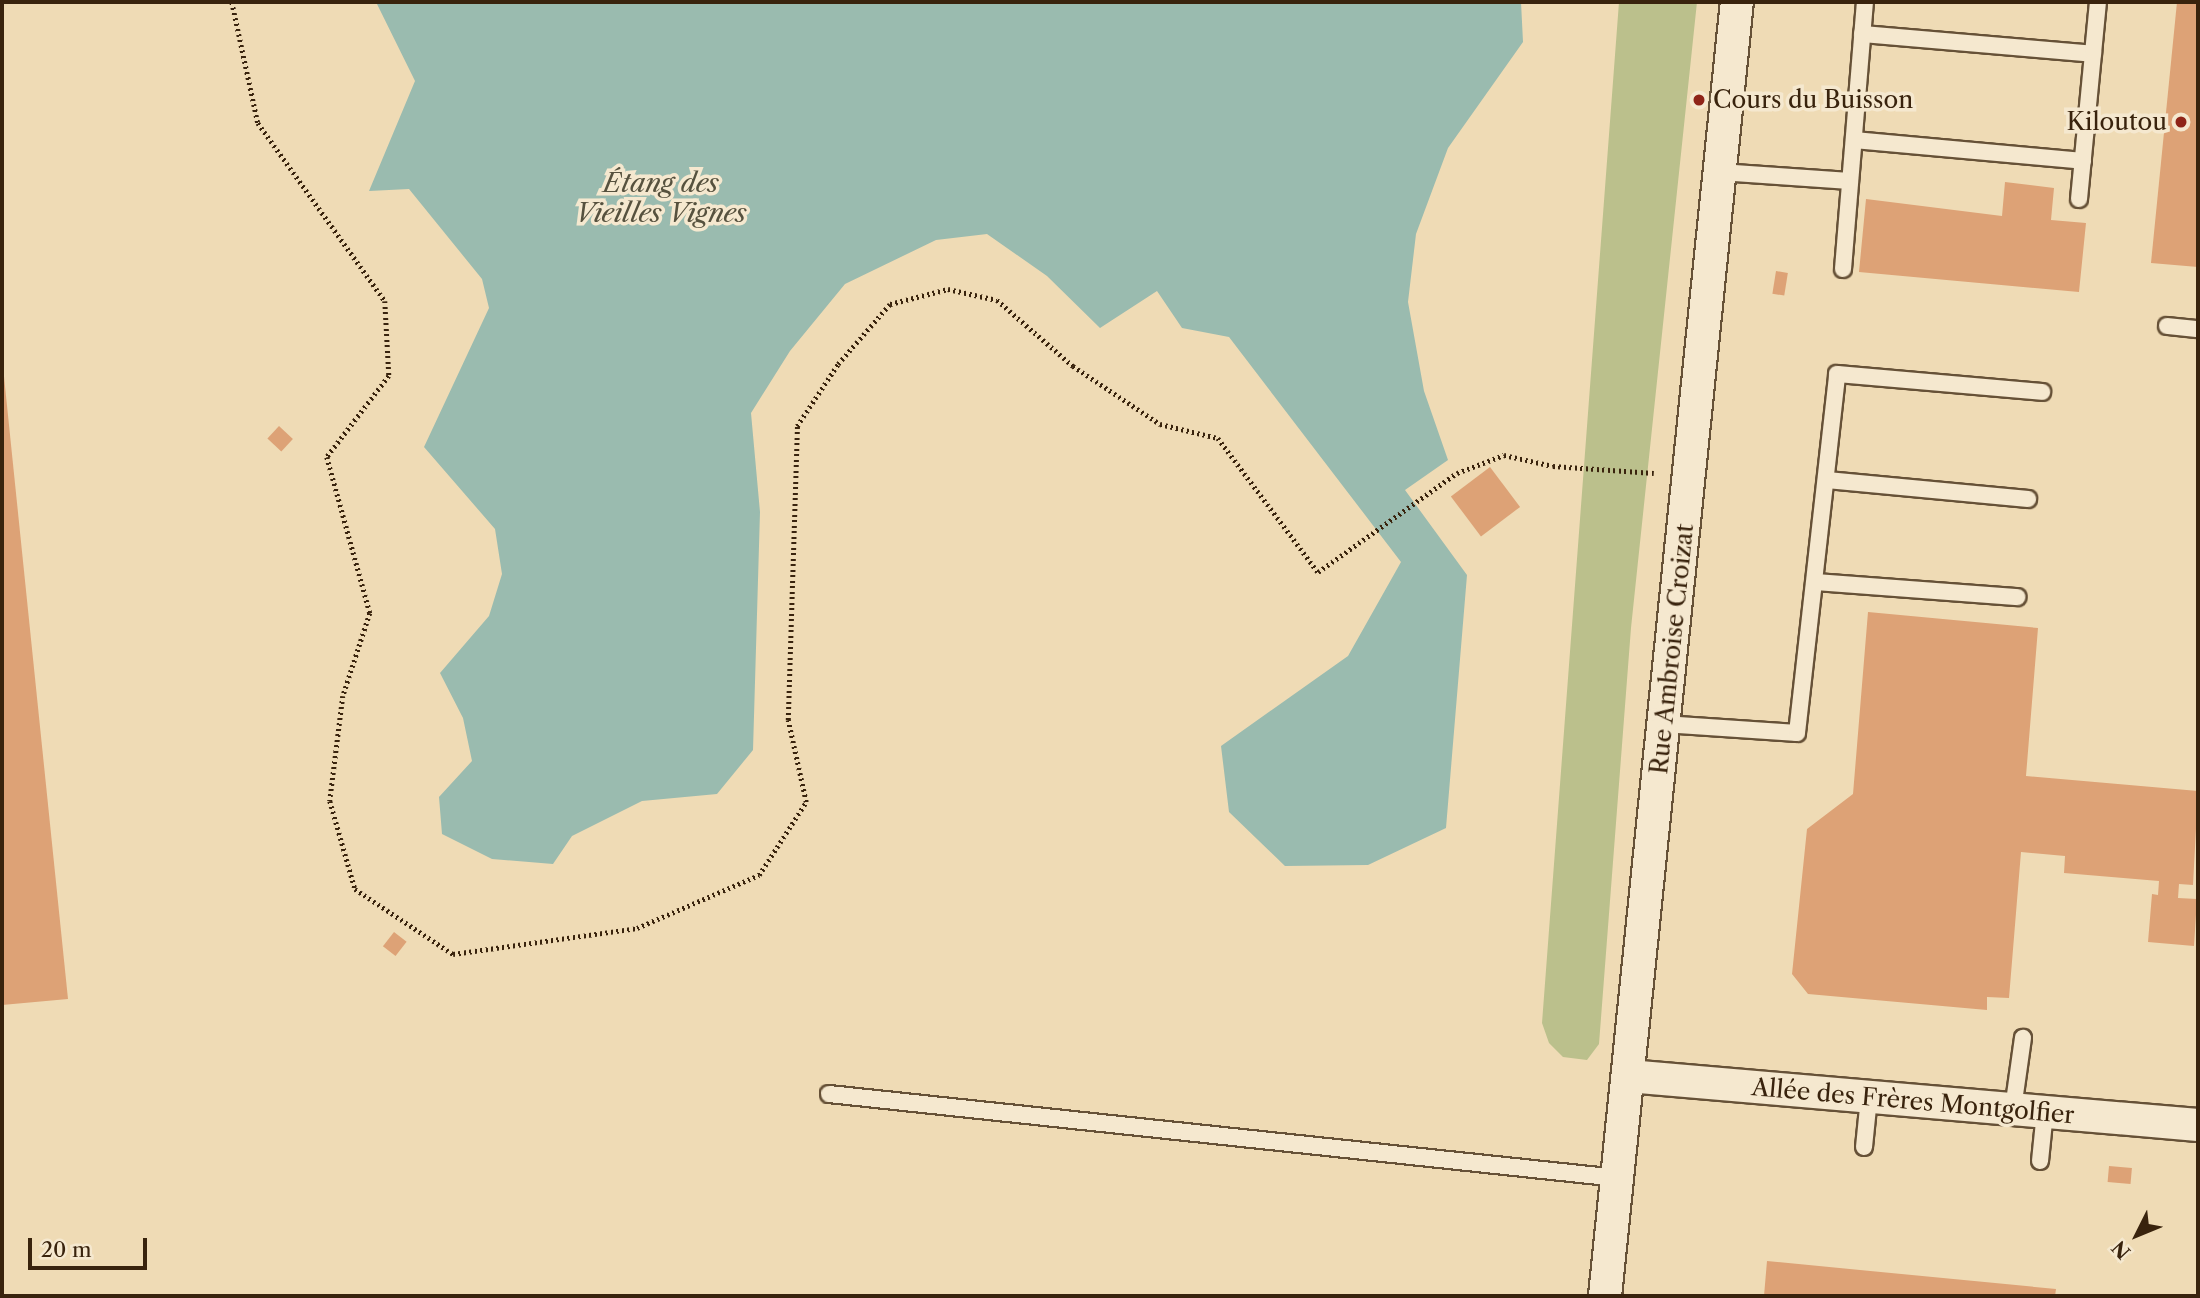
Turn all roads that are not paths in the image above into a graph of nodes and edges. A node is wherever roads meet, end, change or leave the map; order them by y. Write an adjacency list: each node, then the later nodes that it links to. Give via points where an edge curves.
1 (1737, 2): 8 (street, Rue Ambroise Croizat)
2 (1865, 2): 4 (lane)
3 (2098, 2): 5 (lane)
4 (1862, 34): 5 (lane); 6 (lane)
5 (2093, 54): 7 (lane)
6 (1854, 140): 7 (lane); 9 (lane)
7 (2083, 161): 10 (lane)
8 (1720, 173): 9 (lane); 19 (street, Rue Ambroise Croizat)
9 (1850, 181): 11 (lane)
10 (2079, 199)
11 (1843, 268)
12 (2167, 326): 13 (lane)
13 (2198, 329)
14 (2042, 392): 15 (lane, via 1838,374)
15 (1827, 480): 16 (lane); 17 (lane)
16 (2028, 499)
17 (1816, 582): 18 (lane); 19 (lane, via 1797,733)
18 (2017, 597)
19 (1664, 724): 21 (street, Rue Ambroise Croizat)
20 (2023, 1038): 24 (lane)
21 (1628, 1076): 23 (street, Allée des Frères Montgolfier); 29 (street, Rue Ambroise Croizat)
22 (829, 1094): 29 (lane)
23 (1869, 1098): 24 (street, Allée des Frères Montgolfier); 27 (lane)
24 (2013, 1109): 25 (street, Allée des Frères Montgolfier)
25 (2045, 1112): 26 (street, Allée des Frères Montgolfier); 28 (lane)
26 (2198, 1125)
27 (1864, 1147)
28 (2040, 1161)
29 (1617, 1178): 30 (street, Rue Ambroise Croizat)
30 (1605, 1296)

